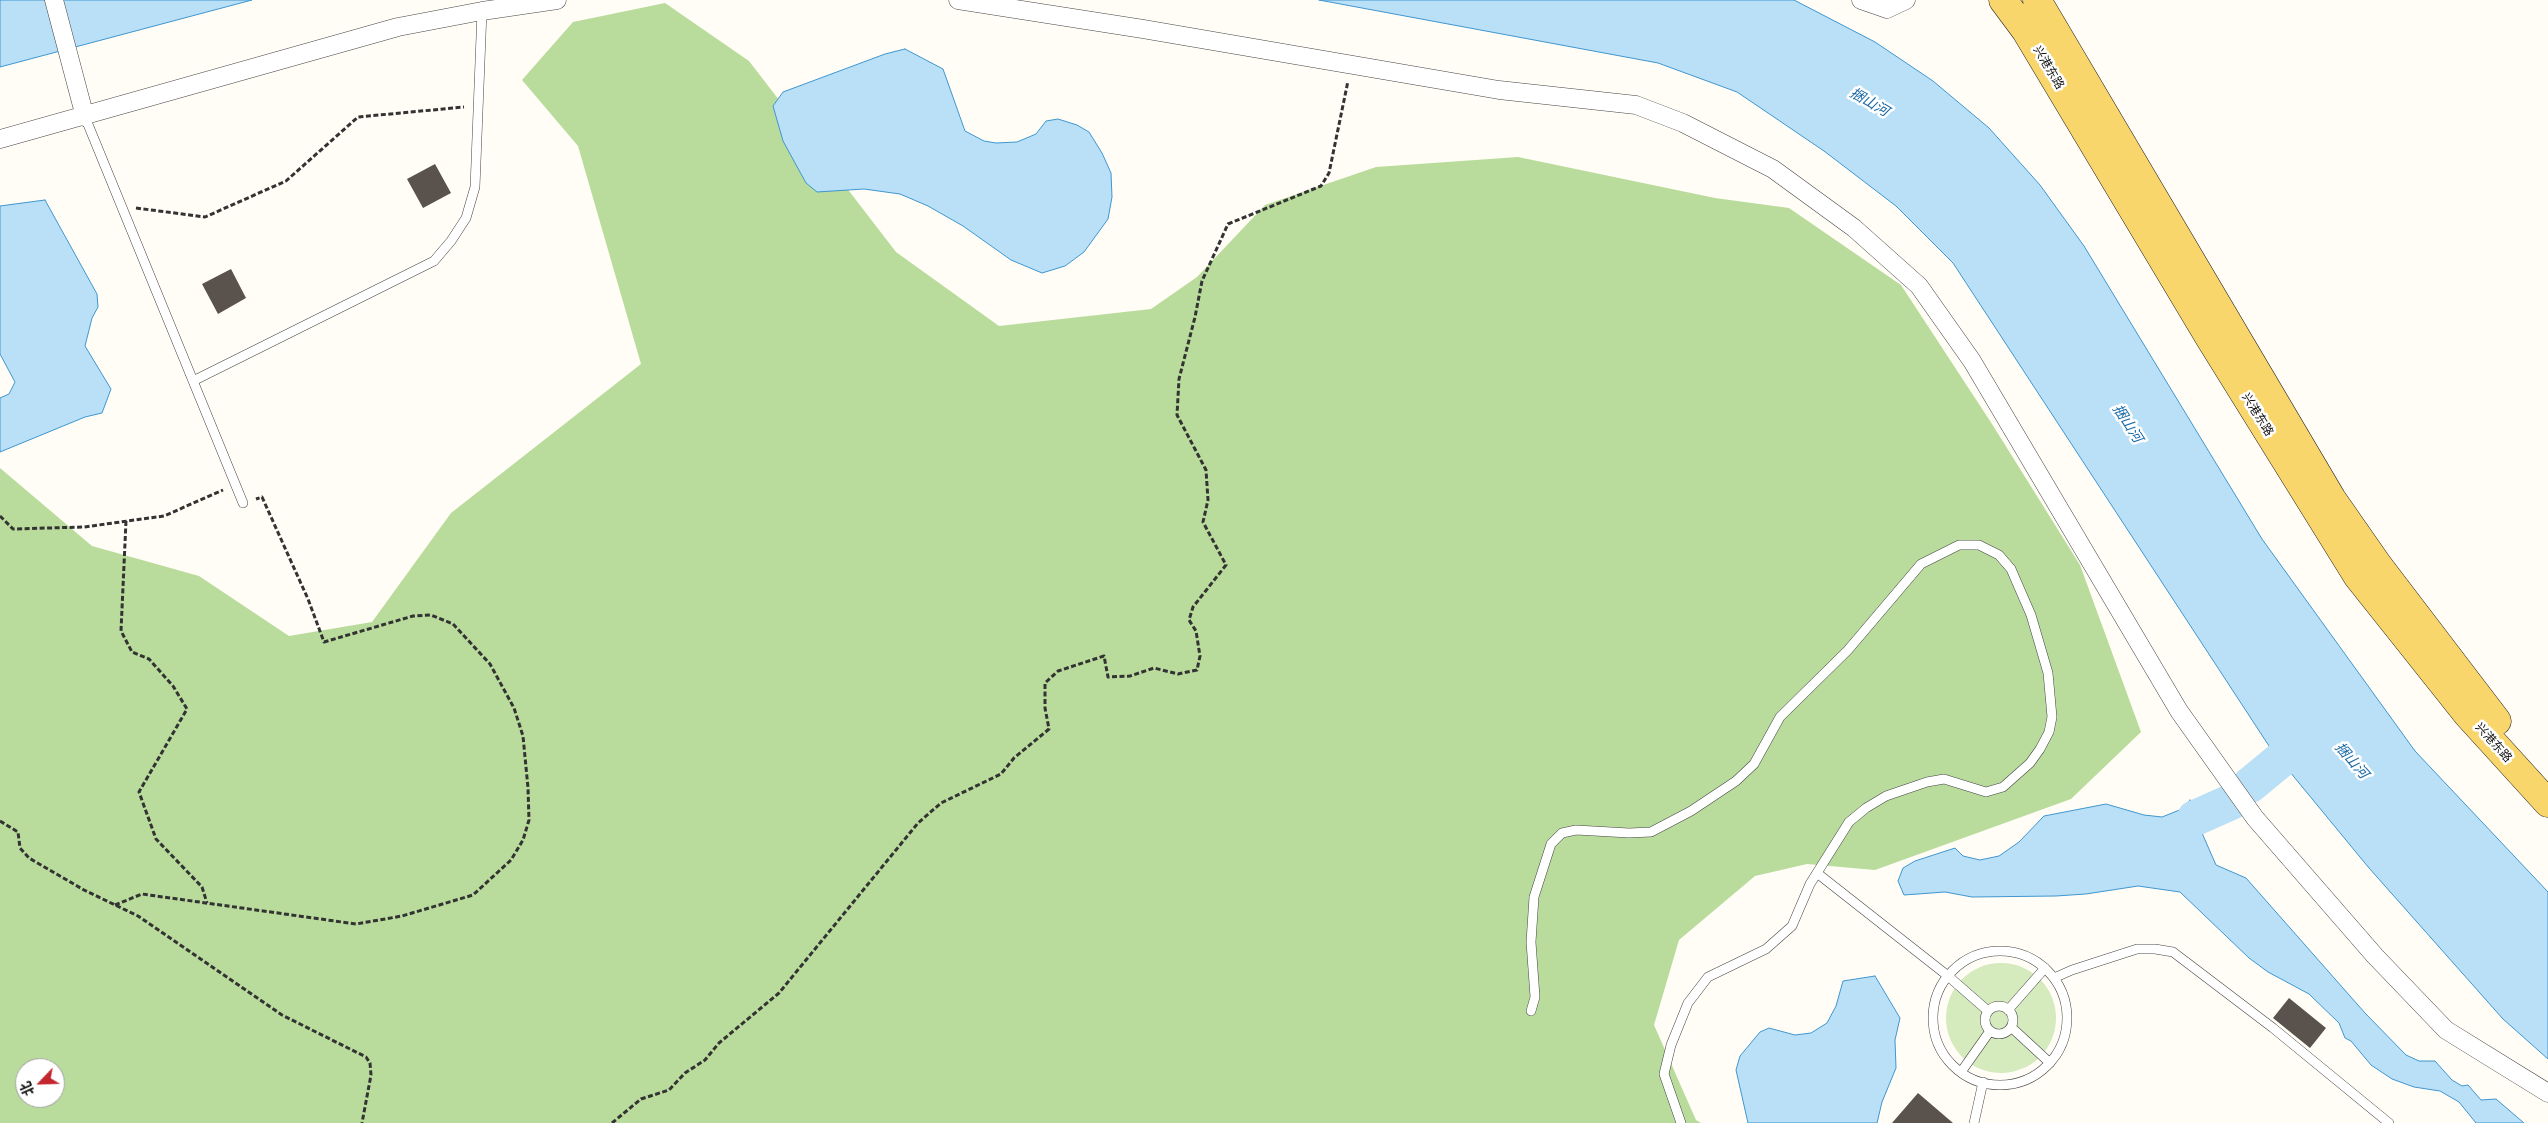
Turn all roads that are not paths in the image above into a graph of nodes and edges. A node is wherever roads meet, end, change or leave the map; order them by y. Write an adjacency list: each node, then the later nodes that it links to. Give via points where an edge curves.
1 (54, 0): 9 (street)
2 (557, 0): 8 (street)
3 (958, 0): 27 (street, via 1499,90 1636,105 1683,123 1773,169 1854,228 1919,286 1972,361 2178,711 2255,818 2375,956 2446,1030)
4 (1861, 0): 5 (street, via 1887,9)
5 (1906, 0)
6 (2003, 0): 14 (main road, 兴港东路, via 2026,31 2209,337 2358,577 2467,714)
7 (2037, 0): 13 (main road, 兴港东路, via 2332,500 2493,717)
8 (482, 11): 9 (street, via 398,27); 11 (lane, via 475,187 466,218 451,241 434,261)
9 (85, 117): 10 (street); 11 (lane)
10 (0, 139)
11 (193, 381): 12 (lane)
12 (243, 503)
13 (2548, 775)
14 (2548, 803)
15 (1817, 872): 17 (lane); 20 (lane, via 1849,822 1886,796 1944,779 1986,792 1994,790 2030,763 2040,749 2052,717 2048,673 2028,608 2012,569 2000,555 1979,546 1959,545 1921,564 1848,650 1780,717 1754,764 1736,781 1691,811 1650,832 1576,830 1562,833 1551,844 1534,897 1530,942 1535,997); 28 (lane, via 1792,926 1778,940 1746,960 1708,977 1688,1003 1671,1045 1664,1074)
16 (2045, 968): 17 (lane, via 2013,952 1992,951 1971,957); 18 (lane); 19 (lane)
17 (1948, 976): 21 (lane); 25 (lane, via 1940,988 1934,1008 1934,1030 1942,1051)
18 (2054, 978): 24 (lane, via 2063,993 2068,1015 2065,1037); 30 (lane, via 2137,949 2174,952)
19 (2008, 1010): 21 (lane, via 1996,1006); 22 (lane, via 2013,1018)
20 (1531, 1011)
21 (1988, 1011): 23 (lane, via 1985,1023)
22 (2011, 1028): 23 (lane, via 2004,1034); 24 (lane)
23 (1990, 1031): 25 (lane)
24 (2050, 1063): 26 (lane, via 2039,1074 2018,1083 1996,1086)
25 (1961, 1072): 26 (lane)
26 (1983, 1082): 29 (lane)
27 (2548, 1093)
28 (1681, 1123)
29 (1974, 1123)
30 (2389, 1123)

